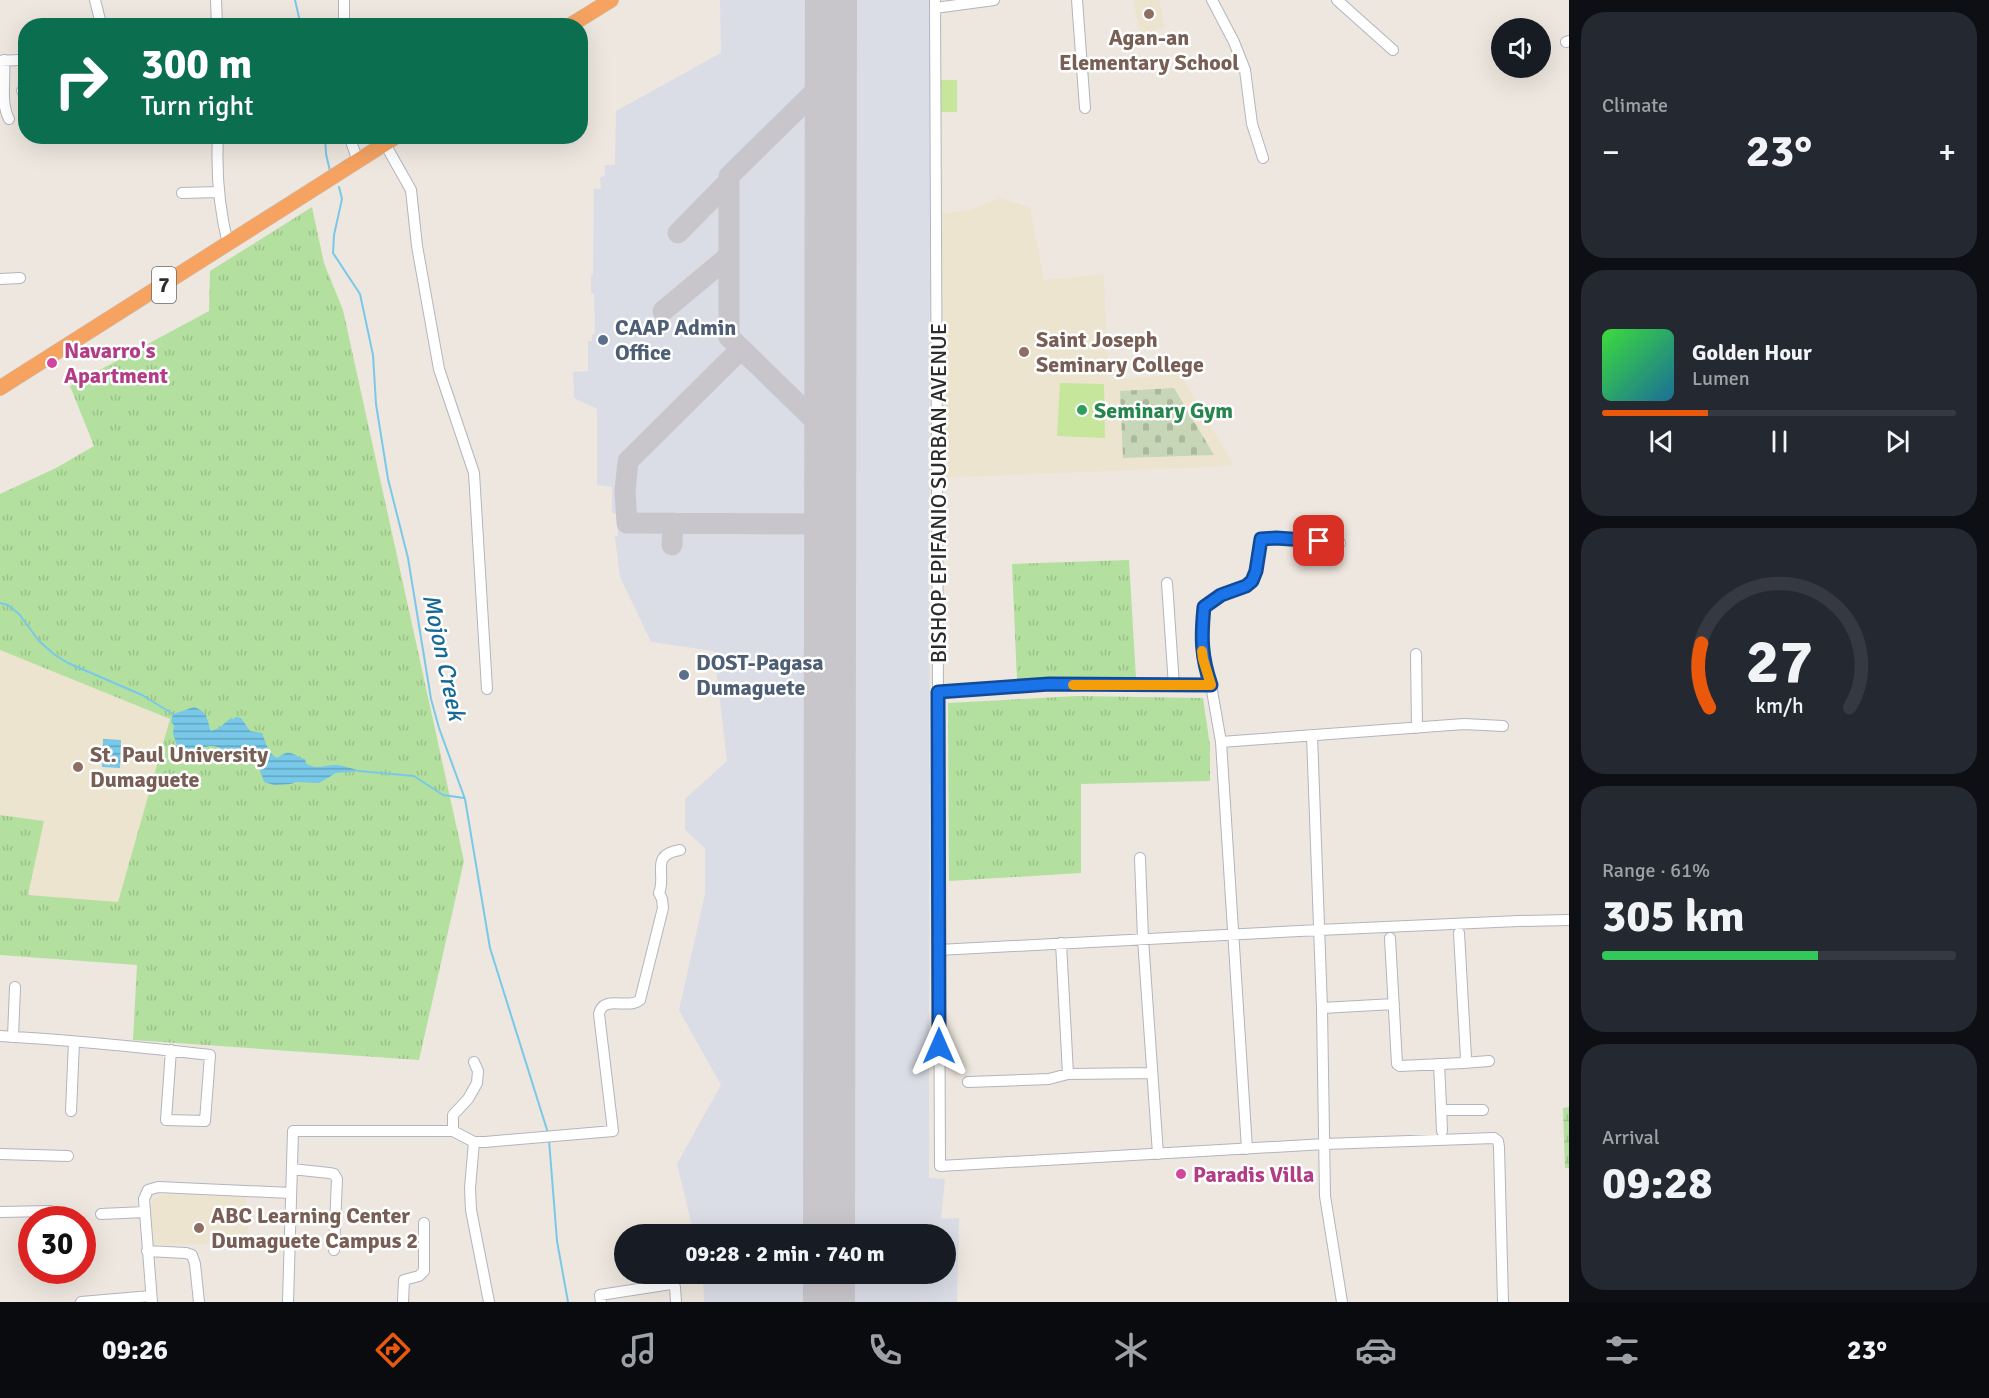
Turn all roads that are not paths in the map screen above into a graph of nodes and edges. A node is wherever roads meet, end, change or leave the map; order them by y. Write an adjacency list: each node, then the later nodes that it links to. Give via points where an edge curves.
1 (95, 0): 10 (street)
2 (216, 0): 11 (street)
3 (344, 0): 12 (street)
4 (994, 0): 9 (street)
5 (1077, 0): 17 (street)
6 (1212, 0): 23 (street, via 1245,70 1252,124)
7 (1337, 0): 14 (street)
8 (605, 2): 13 (highway)
9 (935, 4): 37 (street, BISHOP EPIFANIO SURBAN AVENUE)
10 (100, 18)
11 (217, 18)
12 (344, 18)
13 (581, 18)
14 (1393, 50)
15 (18, 60): 16 (street)
16 (2, 61): 18 (street)
17 (1085, 108)
18 (9, 119)
19 (218, 144): 25 (street)
20 (352, 144): 24 (street)
21 (385, 144): 24 (highway, 7)
22 (393, 144): 36 (street, via 411,190 439,369 474,473)
23 (1263, 158)
24 (358, 161): 27 (highway, 7)
25 (219, 192): 26 (street); 27 (street)
26 (182, 193)
27 (228, 244): 30 (highway, 7)
28 (20, 278): 29 (street)
29 (0, 279)
30 (0, 388)
31 (1340, 543): 34 (street, via 1261,539 1252,581 1204,607 1203,659)
32 (1167, 583): 35 (street)
33 (1416, 654): 39 (street)
34 (1211, 685): 35 (street); 41 (street)
35 (1173, 686): 37 (street, via 1049,684)
36 (487, 689)
37 (938, 692): 51 (street, BISHOP EPIFANIO SURBAN AVENUE)
38 (1503, 726): 39 (street)
39 (1418, 728): 40 (street)
40 (1312, 735): 41 (street); 45 (street)
41 (1221, 742): 47 (street)
42 (680, 850): 71 (street, via 660,862 659,893 663,908 640,1000 632,1004 609,1003 600,1009 613,1131)
43 (1140, 858): 49 (street)
44 (1569, 920): 45 (street)
45 (1319, 930): 47 (street); 54 (street)
46 (1459, 933): 61 (street, via 1466,1058)
47 (1233, 934): 49 (street); 73 (street)
48 (1390, 938): 53 (street)
49 (1143, 939): 50 (street); 63 (street)
50 (1061, 943): 51 (street); 64 (street)
51 (938, 950): 75 (street, BISHOP EPIFANIO SURBAN AVENUE, via 940,1166)
52 (15, 987): 56 (street)
53 (1394, 1004): 54 (street); 62 (street, via 1397,1064)
54 (1322, 1008): 72 (street)
55 (0, 1036): 56 (street)
56 (13, 1037): 57 (street)
57 (74, 1042): 58 (street); 68 (street)
58 (171, 1050): 58 (street, via 166,1120 205,1121 210,1054)
59 (1489, 1061): 61 (street)
60 (474, 1062): 69 (street, via 477,1083 453,1115)
61 (1463, 1063): 62 (street)
62 (1439, 1064): 66 (street)
63 (1152, 1073): 64 (street); 75 (street)
64 (1068, 1074): 65 (street, via 1049,1079)
65 (968, 1082)
66 (1441, 1106): 67 (street, via 1446,1111); 70 (street)
67 (1483, 1110)
68 (71, 1111)
69 (453, 1131): 71 (street); 77 (street, via 293,1131)
70 (1442, 1131)
71 (474, 1142): 91 (street, via 471,1210)
72 (1325, 1144): 73 (street); 94 (street, via 1325,1196); 95 (street, via 1494,1138 1498,1142)
73 (1247, 1149): 75 (street)
74 (0, 1154): 76 (street)
75 (1158, 1154)
76 (68, 1155)
77 (292, 1169): 78 (street); 84 (street, via 334,1174 337,1179)
78 (291, 1193): 81 (street, via 152,1188 145,1194); 89 (street)
79 (0, 1212): 80 (street)
80 (18, 1212)
81 (145, 1212): 82 (street); 85 (street)
82 (101, 1214)
83 (424, 1223): 90 (street, via 424,1271 404,1280)
84 (334, 1250)
85 (147, 1251): 86 (street); 88 (street, via 192,1255)
86 (151, 1299): 87 (street)
87 (81, 1302)
88 (199, 1302)
89 (288, 1302)
90 (403, 1302)
91 (489, 1302)
92 (601, 1302): 93 (street, via 600,1295 671,1284 675,1287)
93 (676, 1302)
94 (1342, 1302)
95 (1503, 1302)

